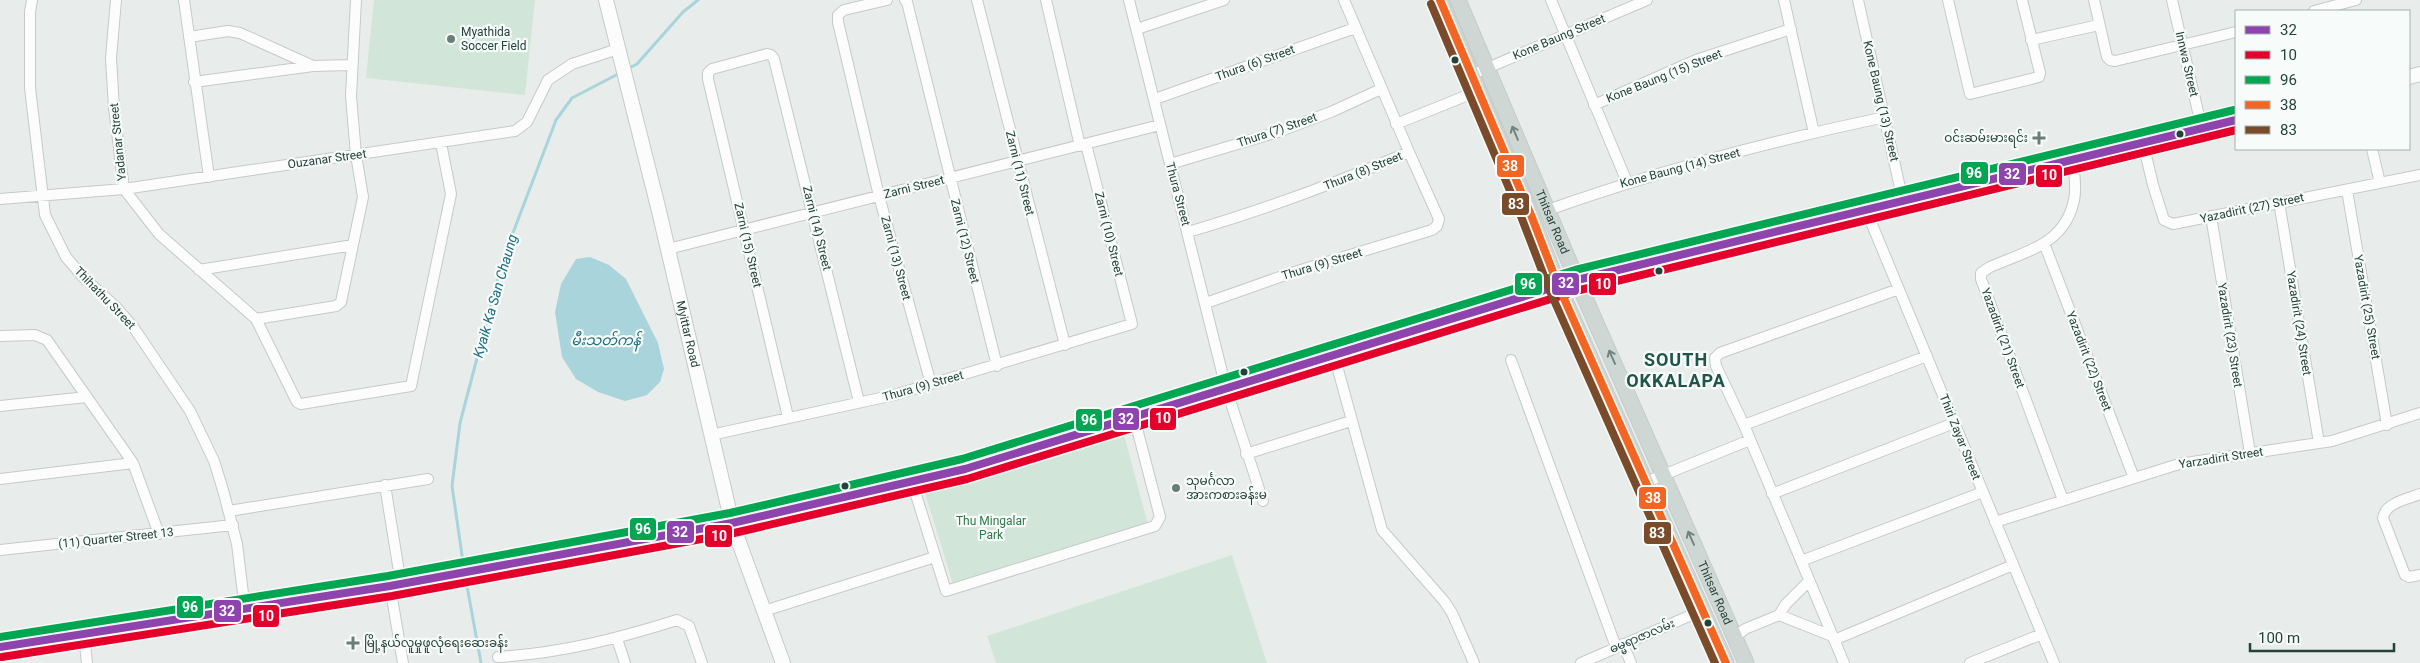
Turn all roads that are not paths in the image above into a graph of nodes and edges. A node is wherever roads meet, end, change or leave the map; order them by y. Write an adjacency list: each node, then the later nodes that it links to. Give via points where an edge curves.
1 (32, 0): 68 (street, Thihathu Street, via 30,88)
2 (116, 0): 66 (street, Yadanar Street, via 111,58)
3 (184, 0): 32 (street)
4 (356, 0): 37 (street)
5 (606, 0): 35 (main road, Myittar Road)
6 (887, 0): 69 (street, Zarni (13) Street, via 844,10 838,15)
7 (904, 0): 63 (street, Zarni (12) Street)
8 (977, 0): 58 (street, Zarni (11) Street)
9 (1046, 0): 54 (street, Zarni (10) Street)
10 (1129, 0): 28 (street, Thura Street)
11 (1224, 0): 28 (street)
12 (1344, 0): 27 (street, Thura (8) Street)
13 (1440, 0): 40 (main road, Thitsar Road)
14 (1458, 0): 39 (main road, Thitsar Road)
15 (1551, 0): 31 (street, Kone Baung (15) Street)
16 (1647, 0): 24 (street, Kone Baung Street)
17 (1784, 0): 29 (street)
18 (1858, 0): 46 (street, Kone Baung (13) Street)
19 (1948, 0): 33 (street, via 1970,94 2039,77)
20 (2022, 0): 33 (street)
21 (2094, 0): 26 (street)
22 (2172, 0): 34 (street, Innwa Street)
23 (2356, 0): 25 (street)
24 (1628, 3): 31 (street, Kone Baung Street)
25 (2318, 10)
26 (2099, 25): 33 (street); 34 (street, via 2110,60)
27 (1355, 28): 42 (street, Thura (8) Street); 44 (street, Thura (6) Street)
28 (1136, 29): 44 (street, Thura Street)
29 (1791, 29): 45 (street, Kone Baung (15) Street, via 1696,60); 51 (street)
30 (2235, 32): 34 (street)
31 (1565, 33): 39 (street, Kone Baung Street); 45 (street, Kone Baung (15) Street)
32 (189, 38): 38 (street, via 228,31 240,33); 41 (street)
33 (2031, 40)
34 (2183, 46): 50 (street, Innwa Street)
35 (618, 49): 52 (street, Ouzanar Street, via 572,64 548,80 526,122 514,132); 81 (main road, Myittar Road)
36 (771, 54): 75 (street, Zarni (14) Street); 77 (street, Zarni (15) Street, via 712,69 708,73)
37 (351, 65): 38 (street); 57 (street)
38 (312, 66): 41 (street)
39 (1487, 68): 40 (street, Kone Baung Street); 73 (main road, Thitsar Road, one-way to 39)
40 (1471, 74): 43 (main road, Thitsar Road)
41 (194, 82): 62 (street)
42 (1381, 89): 48 (street, Thura (8) Street); 60 (street, Thura (7) Street, via 1278,132)
43 (1478, 91): 48 (street); 84 (main road, Thitsar Road)
44 (1155, 99): 49 (street, Thura Street)
45 (1594, 105): 64 (street, Kone Baung (15) Street)
46 (1886, 116): 51 (street, Kone Baung (14) Street); 71 (street, Kone Baung (13) Street)
47 (2235, 120): 50 (main road)
48 (1396, 124): 56 (street, Thura (8) Street)
49 (1160, 125): 54 (street, Zarni Street); 60 (street, Thura Street)
50 (2202, 129): 53 (main road)
51 (1814, 133): 64 (street, Kone Baung (14) Street)
52 (441, 143): 57 (street, Ouzanar Street); 87 (street, via 451,194 411,386 301,404 297,402)
53 (2143, 143): 59 (main road); 76 (street, Yazadirit (27) Street, via 2164,220 2173,224)
54 (1083, 145): 58 (street, Zarni Street); 88 (street, Zarni (10) Street)
55 (2372, 150): 65 (street)
56 (1409, 152): 78 (street, Thura (8) Street, via 1327,187); 86 (street, Thura (9) Street, via 1438,219 1432,230)
57 (356, 155): 62 (street, Ouzanar Street); 80 (street, via 363,197)
58 (1017, 161): 63 (street, Zarni Street); 90 (street, Zarni (11) Street)
59 (2073, 161): 71 (main road); 79 (street, Yazadirit (21) Street, via 2075,198 2068,220 2052,240)
60 (1170, 164): 78 (street, Thura Street)
61 (2420, 175): 65 (street, Yazadirit (27) Street)
62 (209, 176): 66 (street, Ouzanar Street)
63 (950, 178): 69 (street, Zarni Street); 94 (street, Zarni (12) Street)
64 (1627, 182): 73 (street, Kone Baung (14) Street)
65 (2380, 183): 67 (street, Yazadirit (27) Street)
66 (124, 190): 68 (street, Ouzanar Street); 82 (street, Yadanar Street, via 159,234)
67 (2347, 190): 72 (street, Yazadirit (27) Street); 105 (street, Yazadirit (25) Street)
68 (42, 196): 70 (street, Ouzanar Street); 125 (street, Thihathu Street, via 45,215 66,257 134,328 190,411 214,460)
69 (879, 196): 75 (street, Zarni Street); 95 (street, Zarni (13) Street)
70 (0, 199)
71 (1903, 201): 74 (main road)
72 (2279, 202): 76 (street, Yazadirit (27) Street); 109 (street, Yazadirit (24) Street)
73 (1548, 210): 83 (main road, Thitsar Road)
74 (1866, 210): 83 (main road); 85 (street, Thiri Zayar Street)
75 (813, 213): 77 (street, Zarni Street); 98 (street, Zarni (14) Street)
76 (2211, 216): 110 (street, Yazadirit (23) Street)
77 (744, 230): 81 (street, Zarni Street); 101 (street, Zarni (15) Street)
78 (1188, 232): 86 (street, Thura Street)
79 (2044, 243): 114 (street, Yazadirit (22) Street); 123 (street, Yazadirit (21) Street, via 1990,267 1981,273 1981,279)
80 (353, 245): 82 (street); 87 (street, via 339,304)
81 (668, 249): 107 (main road, Myittar Road)
82 (199, 270): 87 (street, Yadanar Street)
83 (1577, 280): 84 (main road); 113 (main road, Thitsar Road, one-way to 83)
84 (1558, 285): 91 (main road); 118 (main road, Thitsar Road)
85 (1899, 289): 92 (street, Thiri Zayar Street); 106 (street, via 1720,353 1715,358 1716,366)
86 (1206, 303): 96 (street, Thura Street)
87 (256, 319)
88 (1132, 324): 90 (street, Thura (9) Street)
89 (0, 336): 97 (street, via 42,337)
90 (1065, 345): 94 (street, Thura (9) Street)
91 (1334, 355): 96 (main road); 103 (street)
92 (1927, 356): 104 (street, Thiri Zayar Street); 106 (street)
93 (1510, 360): 146 (street)
94 (997, 366): 95 (street, Thura (9) Street)
95 (931, 384): 98 (street, Thura (9) Street)
96 (1226, 388): 102 (main road); 111 (street, Thura Street)
97 (87, 397): 99 (street); 112 (street)
98 (859, 402): 101 (street, Thura (9) Street)
99 (0, 406)
100 (2420, 413): 105 (street, Yarzadirit Street)
101 (788, 417): 107 (street, Thura (9) Street)
102 (1134, 417): 117 (main road, via 965,470); 131 (street, via 1160,517 1154,526 946,591)
103 (1351, 421): 111 (street); 155 (street, via 1382,530 1444,601)
104 (1954, 423): 120 (street, Thiri Zayar Street); 121 (street)
105 (2387, 425): 109 (street, Yarzadirit Street)
106 (1744, 426): 108 (street)
107 (711, 434): 127 (main road, Myittar Road)
108 (1750, 440): 113 (street); 121 (street)
109 (2319, 443): 110 (street, Yarzadirit Street)
110 (2250, 453): 114 (street, Yarzadirit Street, via 2179,464)
111 (1246, 454): 124 (street, Thura Street)
112 (133, 463): 115 (street); 129 (street)
113 (1664, 476): 118 (street); 144 (main road, Thitsar Road, one-way to 113)
114 (2134, 478): 123 (street, Yarzadirit Street)
115 (0, 479)
116 (428, 479): 119 (street)
117 (912, 482): 127 (main road); 131 (street)
118 (1646, 482): 138 (main road, Thitsar Road)
119 (385, 485): 125 (street); 136 (street)
120 (1983, 492): 126 (street, Thiri Zayar Street); 132 (street)
121 (1772, 494): 132 (street)
122 (2420, 494): 134 (street, via 2388,507 2383,518 2405,575 2409,578)
123 (2063, 500): 126 (street, Yarzadirit Street)
124 (1263, 501)
125 (229, 511): 128 (street, Thihathu Street)
126 (1995, 522): 133 (street, Thiri Zayar Street)
127 (732, 523): 136 (main road); 139 (main road, Myittar Road)
128 (233, 525): 129 (street, (11) Quarter Street 13); 137 (street, Thihathu Street)
129 (159, 534): 130 (street, (11) Quarter Street 13)
130 (0, 550)
131 (936, 557): 139 (street)
132 (1801, 561): 135 (street)
133 (2013, 565): 142 (street, Thiri Zayar Street); 145 (street)
134 (2420, 576)
135 (1809, 581): 140 (street); 145 (street)
136 (395, 585): 137 (main road); 151 (street)
137 (245, 610): 141 (main road)
138 (1703, 610): 146 (street, ဓမ္မရာဇာလမ်း); 158 (main road, Thitsar Road)
139 (764, 611): 154 (main road, Myittar Road)
140 (1779, 615): 144 (street, via 1745,629); 145 (street)
141 (84, 634): 147 (main road); 150 (street)
142 (2042, 634): 161 (street); 162 (street, Thiri Zayar Street)
143 (617, 638): 149 (street); 152 (street); 153 (street, via 677,620 684,622 689,626)
144 (1734, 638): 159 (main road, Thitsar Road)
145 (1833, 638): 160 (street)
146 (1619, 646): 156 (street, ဓမ္မရာဇာလမ်း); 157 (street)
147 (0, 647)
148 (498, 657): 149 (street)
149 (542, 659)
150 (87, 663)
151 (403, 663)
152 (625, 663)
153 (702, 663)
154 (784, 663)
155 (1474, 663)
156 (1581, 663)
157 (1631, 663)
158 (1726, 663)
159 (1746, 663)
160 (1844, 663)
161 (1970, 663)
162 (2054, 663)

